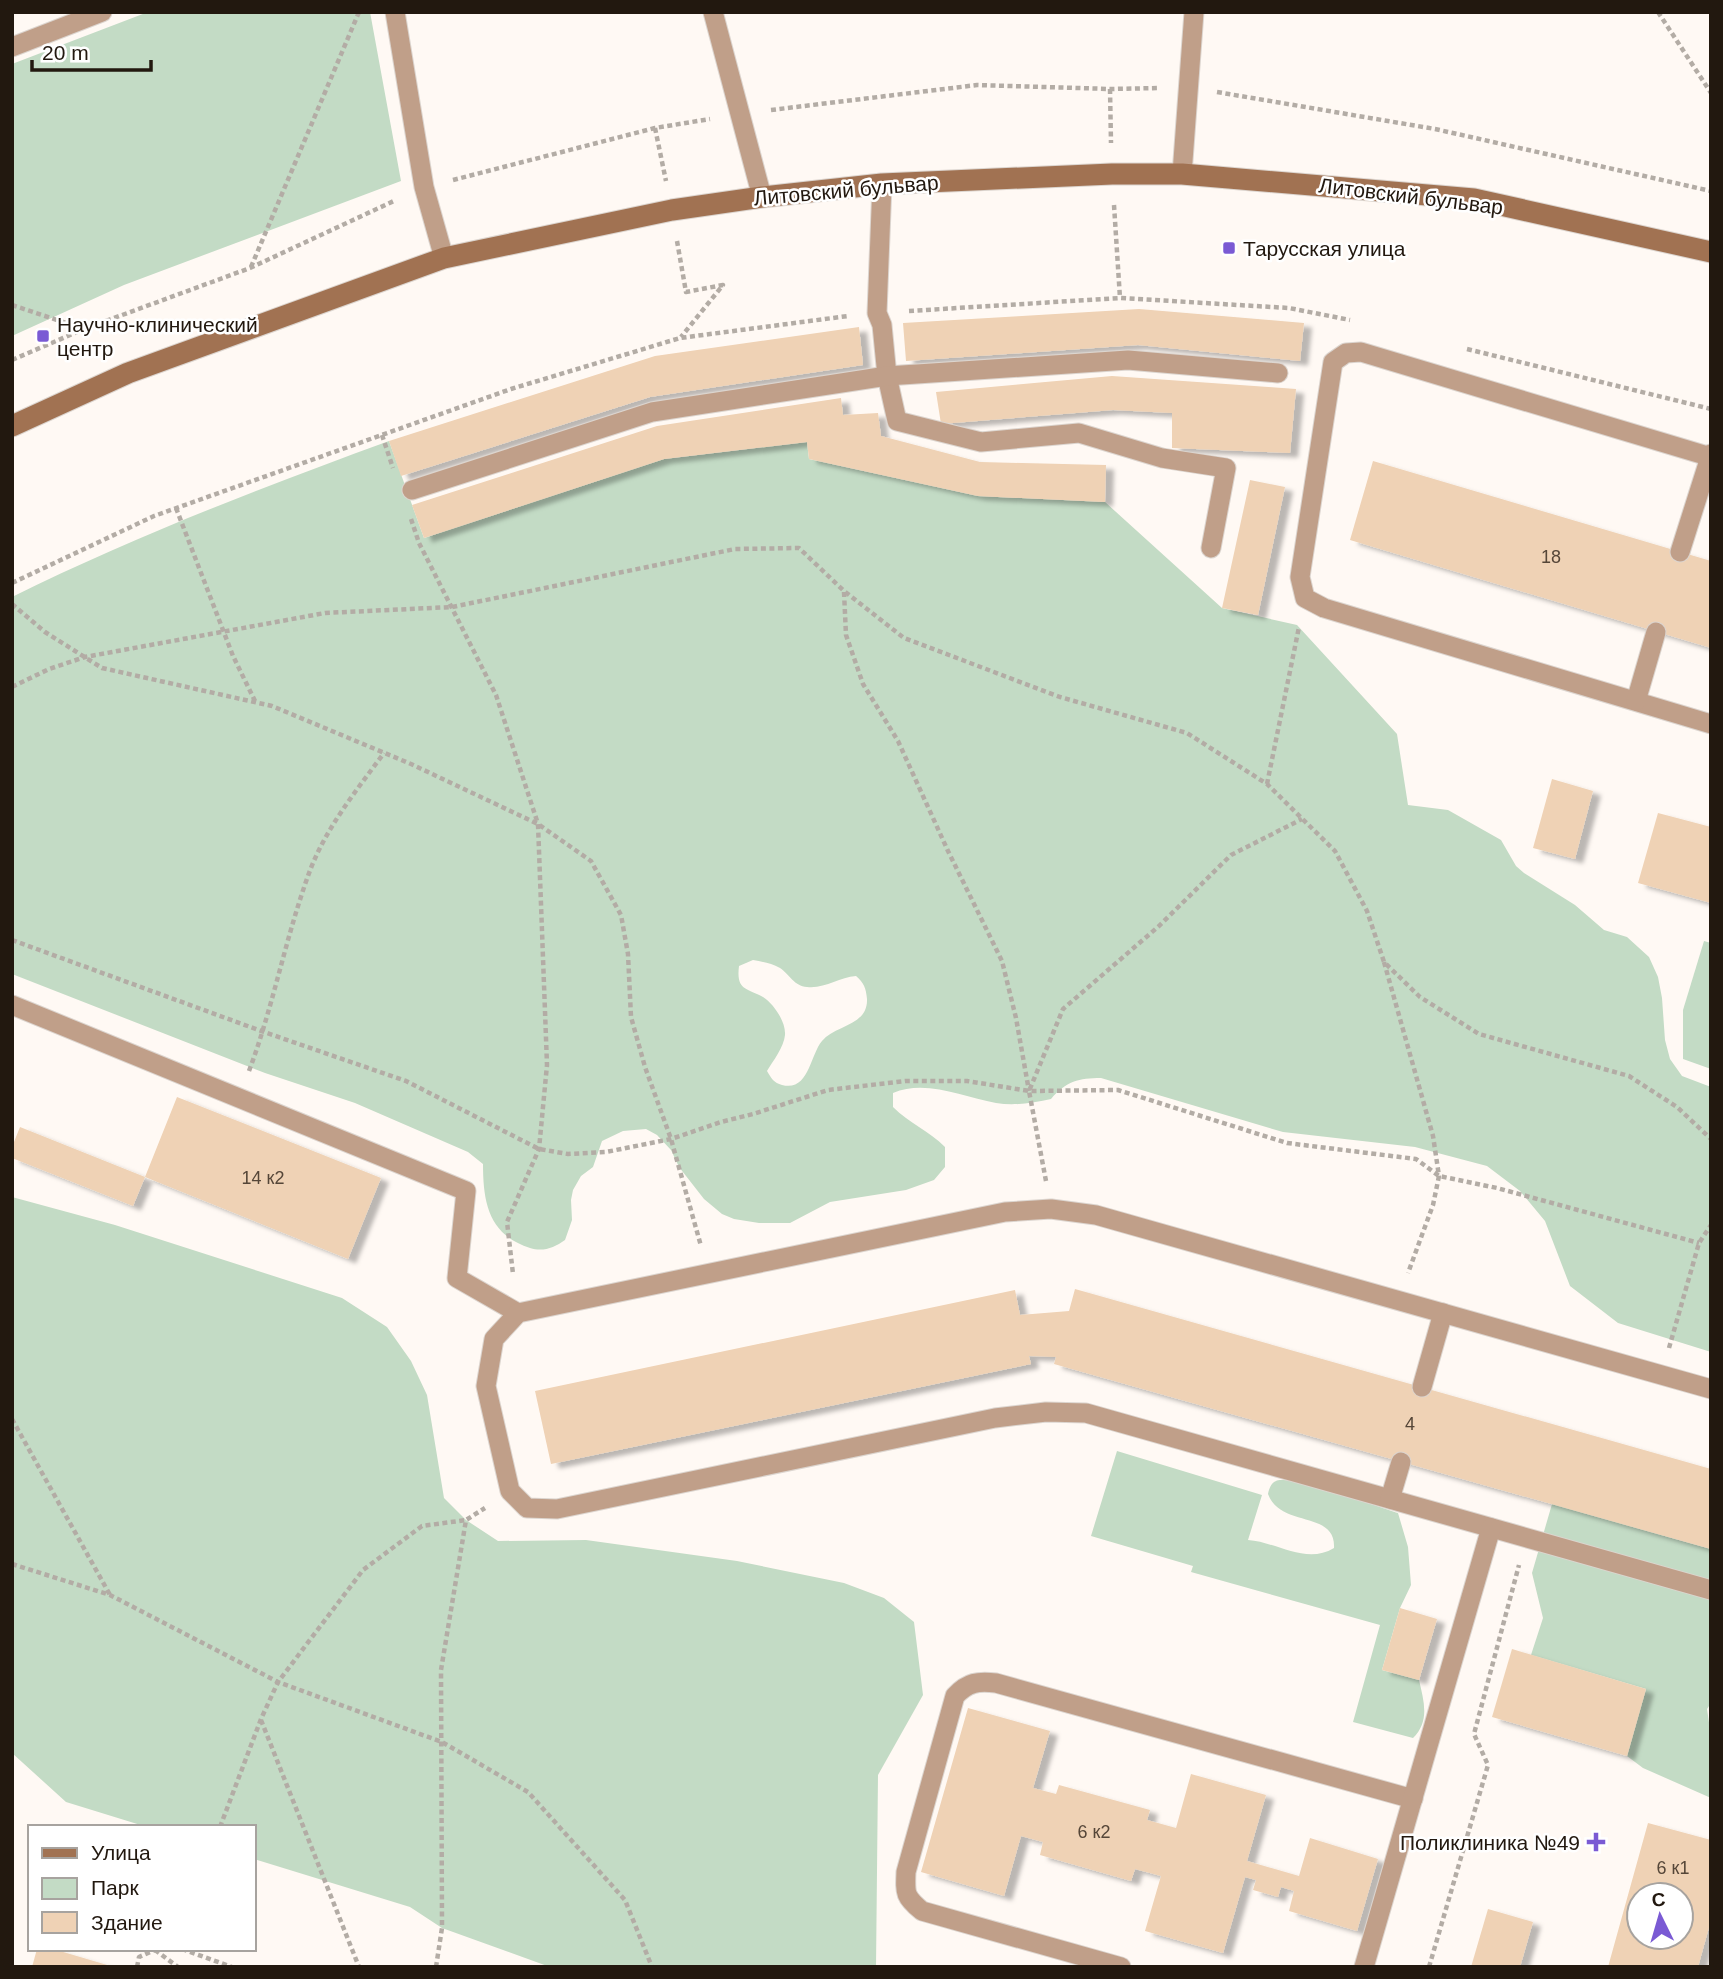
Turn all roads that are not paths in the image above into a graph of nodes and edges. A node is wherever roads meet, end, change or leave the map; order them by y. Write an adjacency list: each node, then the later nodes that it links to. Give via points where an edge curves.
1 (102, 12): 5 (lane)
2 (395, 12): 10 (lane, via 424,187)
3 (713, 12): 8 (lane)
4 (1194, 12): 6 (lane)
5 (12, 47)
6 (1182, 174): 7 (main road, Литовский бульвар); 9 (main road, Литовский бульвар, via 1474,199)
7 (882, 184): 8 (main road, Литовский бульвар); 12 (lane, via 877,313)
8 (762, 197): 10 (main road, Литовский бульвар, via 672,210)
9 (1711, 251)
10 (444, 258): 13 (main road, Литовский бульвар, via 128,373)
11 (1278, 373): 12 (lane, via 1128,360)
12 (887, 376): 15 (lane, via 652,412); 16 (lane, via 897,421 981,442 1079,433 1162,458 1226,468)
13 (12, 426)
14 (1710, 456): 17 (lane); 19 (lane, via 1361,352 1346,353 1333,362 1300,577 1305,598 1324,608)
15 (409, 498)
16 (1212, 548)
17 (1681, 552)
18 (1656, 632): 19 (lane)
19 (1636, 701): 20 (lane)
20 (1711, 724)
21 (12, 1005): 22 (lane, via 466,1191 457,1279)
22 (518, 1313): 23 (lane, via 1005,1212 1051,1209 1096,1215); 27 (lane, via 494,1339 486,1386 510,1491 527,1508 557,1509 995,1418 1046,1412 1086,1413)
23 (1443, 1313): 24 (lane); 25 (lane)
24 (1422, 1387)
25 (1711, 1389)
26 (1401, 1462): 27 (lane)
27 (1390, 1499): 28 (lane)
28 (1491, 1528): 29 (lane); 30 (lane)
29 (1711, 1590)
30 (1412, 1799): 31 (lane, via 996,1683 979,1681 965,1686 955,1696 906,1872 905,1891 910,1901 922,1911); 32 (lane)
31 (1121, 1967)
32 (1364, 1967)

